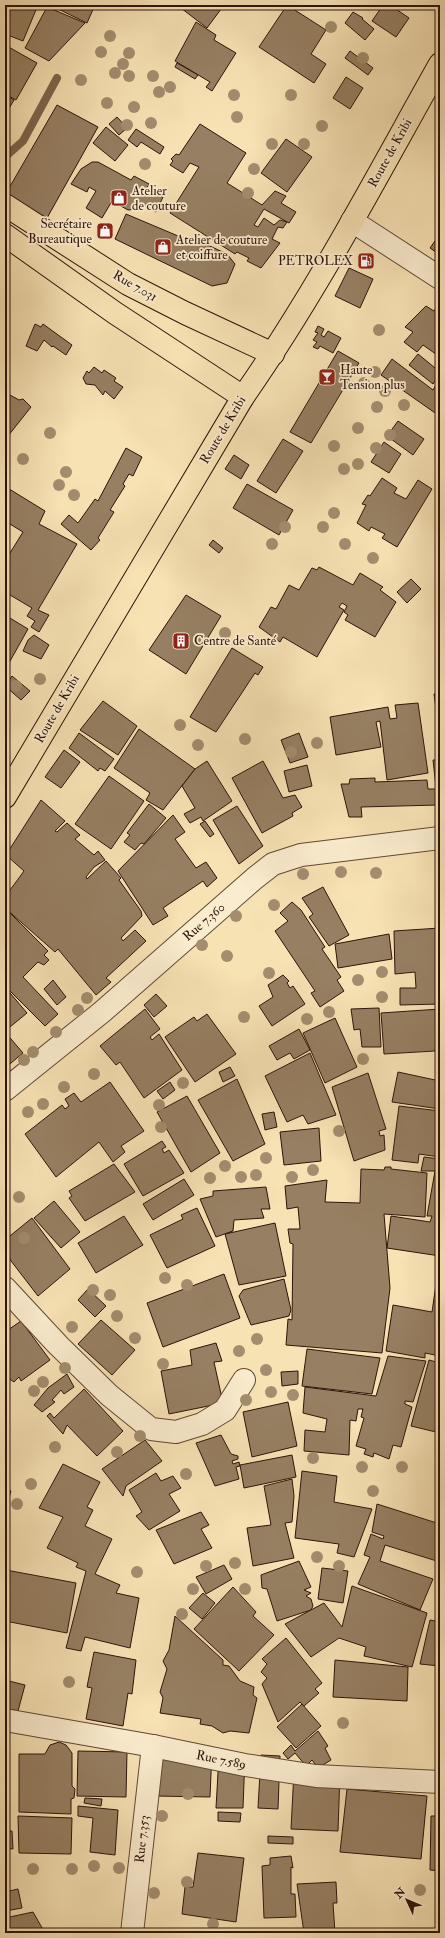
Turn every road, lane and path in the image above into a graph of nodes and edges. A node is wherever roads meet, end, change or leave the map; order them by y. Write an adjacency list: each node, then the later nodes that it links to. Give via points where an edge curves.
1 (440, 64): 3 (main road, Route de Kribi)
2 (5, 205): 6 (main road, Rue 7.031, via 128,284)
3 (352, 221): 5 (street); 6 (main road, Route de Kribi)
4 (5, 235): 7 (main road, via 115,313)
5 (440, 278)
6 (273, 354): 7 (main road, Route de Kribi)
7 (243, 397): 8 (main road, Route de Kribi)
8 (5, 797)
9 (440, 838): 10 (street, Rue 7.360, via 301,855 273,864 102,1012)
10 (5, 1090)
11 (5, 1288): 12 (street, via 109,1395 152,1429 176,1432 202,1424 225,1410)
12 (244, 1380)
13 (5, 1720): 14 (street, Rue 7.589)
14 (153, 1746): 15 (street, Rue 7.589, via 245,1766 316,1776); 16 (street, Rue 7.353)
15 (440, 1782)
16 (132, 1933)

